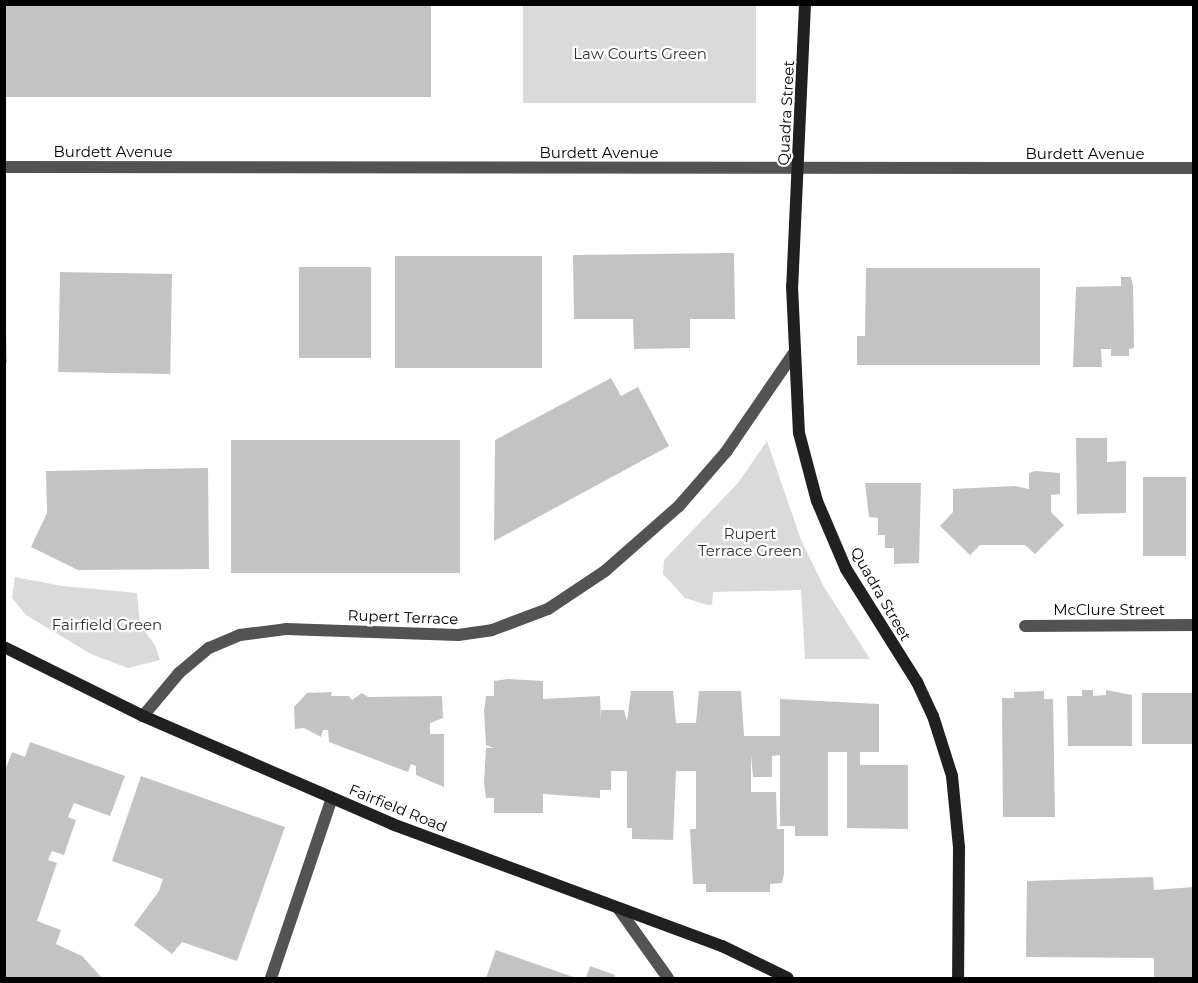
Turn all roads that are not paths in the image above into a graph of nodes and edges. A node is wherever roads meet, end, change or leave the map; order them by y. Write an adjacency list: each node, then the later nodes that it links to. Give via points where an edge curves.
1 (806, 4): 3 (main road, Quadra Street)
2 (4, 167): 3 (street, Burdett Avenue)
3 (799, 168): 4 (street, Burdett Avenue); 5 (main road, Quadra Street)
4 (1194, 168)
5 (793, 354): 9 (street, Rupert Terrace, via 726,452 679,506 605,571 548,609 492,630 458,635 286,629 240,634 209,648 179,673); 15 (main road, Quadra Street, via 799,434 817,501 846,569 917,682 933,716 952,776 959,847)
6 (1194, 625): 7 (street, McClure Street)
7 (1025, 626)
8 (4, 647): 9 (main road, Fairfield Road)
9 (143, 716): 10 (main road, Fairfield Road)
10 (332, 798): 11 (main road, Fairfield Road); 12 (street)
11 (618, 908): 13 (street); 14 (main road, Fairfield Road, via 722,946)
12 (270, 978)
13 (668, 978)
14 (788, 978)
15 (958, 978)

